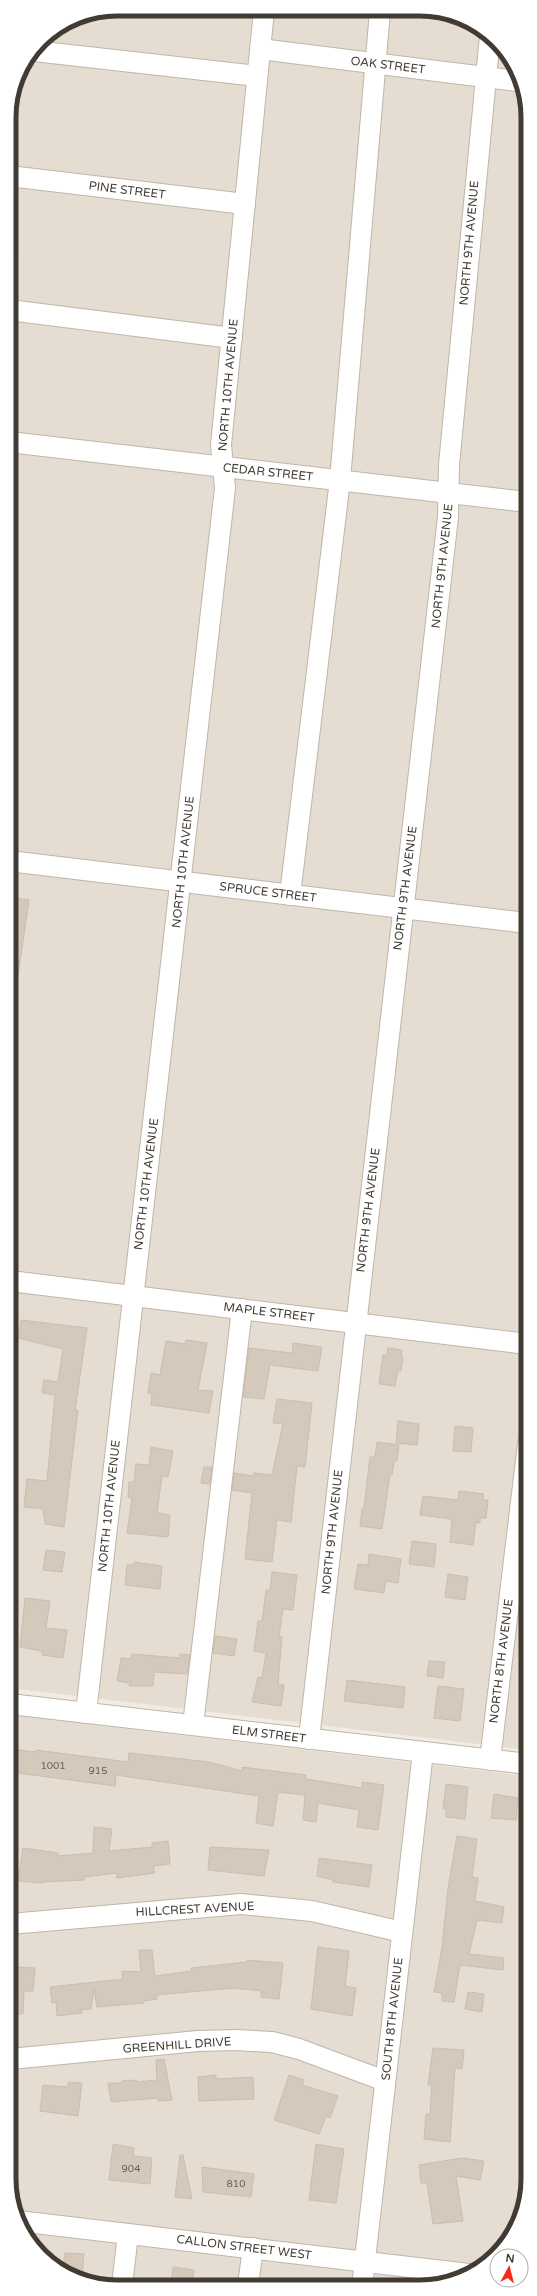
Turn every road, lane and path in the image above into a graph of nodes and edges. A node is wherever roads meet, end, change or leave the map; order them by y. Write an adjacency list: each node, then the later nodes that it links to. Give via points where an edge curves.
1 (263, 16): 4 (street, NORTH 10TH AVENUE)
2 (380, 16): 6 (street)
3 (489, 44): 8 (street, NORTH 9TH AVENUE)
4 (260, 49): 6 (street, OAK STREET); 7 (street, NORTH 10TH AVENUE)
5 (41, 52): 7 (street)
6 (375, 63): 8 (street, OAK STREET); 16 (street)
7 (257, 76): 11 (street, NORTH 10TH AVENUE)
8 (486, 77): 9 (street, OAK STREET); 17 (street, NORTH 9TH AVENUE)
9 (514, 80)
10 (16, 177): 11 (street, PINE STREET)
11 (245, 204): 13 (street, NORTH 10TH AVENUE)
12 (16, 311): 13 (street)
13 (232, 338): 15 (street, NORTH 10TH AVENUE, via 221,445)
14 (16, 443): 15 (street, CEDAR STREET)
15 (223, 467): 16 (street, CEDAR STREET); 20 (street, NORTH 10TH AVENUE, via 225,488)
16 (340, 480): 17 (street, CEDAR STREET); 21 (street)
17 (448, 493): 18 (street, CEDAR STREET); 22 (street, NORTH 9TH AVENUE, via 448,517)
18 (521, 501)
19 (16, 862): 20 (street, SPRUCE STREET)
20 (181, 881): 21 (street, SPRUCE STREET); 25 (street, NORTH 10TH AVENUE)
21 (290, 895): 22 (street, SPRUCE STREET)
22 (403, 909): 23 (street, SPRUCE STREET); 27 (street, NORTH 9TH AVENUE)
23 (521, 922)
24 (16, 1283): 25 (street, MAPLE STREET)
25 (133, 1296): 26 (street, MAPLE STREET); 31 (street, NORTH 10TH AVENUE)
26 (242, 1309): 27 (street, MAPLE STREET); 32 (street)
27 (355, 1322): 28 (street, MAPLE STREET); 33 (street, NORTH 9TH AVENUE)
28 (521, 1343)
29 (521, 1502): 35 (street, NORTH 8TH AVENUE)
30 (16, 1705): 31 (street, ELM STREET)
31 (86, 1713): 32 (street, ELM STREET)
32 (193, 1725): 33 (street, ELM STREET)
33 (309, 1739): 34 (street, ELM STREET)
34 (423, 1752): 35 (street, ELM STREET); 38 (street, SOUTH 8TH AVENUE)
35 (490, 1760): 36 (street, ELM STREET)
36 (521, 1763)
37 (16, 1923): 38 (street, HILLCREST AVENUE, via 241,1904 312,1911)
38 (402, 1932): 40 (street, SOUTH 8TH AVENUE)
39 (16, 2059): 40 (street, GREENHILL DRIVE, via 198,2041 243,2040 272,2042 299,2049)
40 (386, 2081): 44 (street, SOUTH 8TH AVENUE)
41 (25, 2222): 42 (street, CALLON STREET WEST)
42 (128, 2234): 43 (street, CALLON STREET WEST); 46 (street)
43 (253, 2248): 44 (street, CALLON STREET WEST); 47 (street)
44 (365, 2262): 45 (street, CALLON STREET WEST); 48 (street, SOUTH 8TH AVENUE)
45 (457, 2273)
46 (123, 2280)
47 (249, 2280)
48 (363, 2280)

